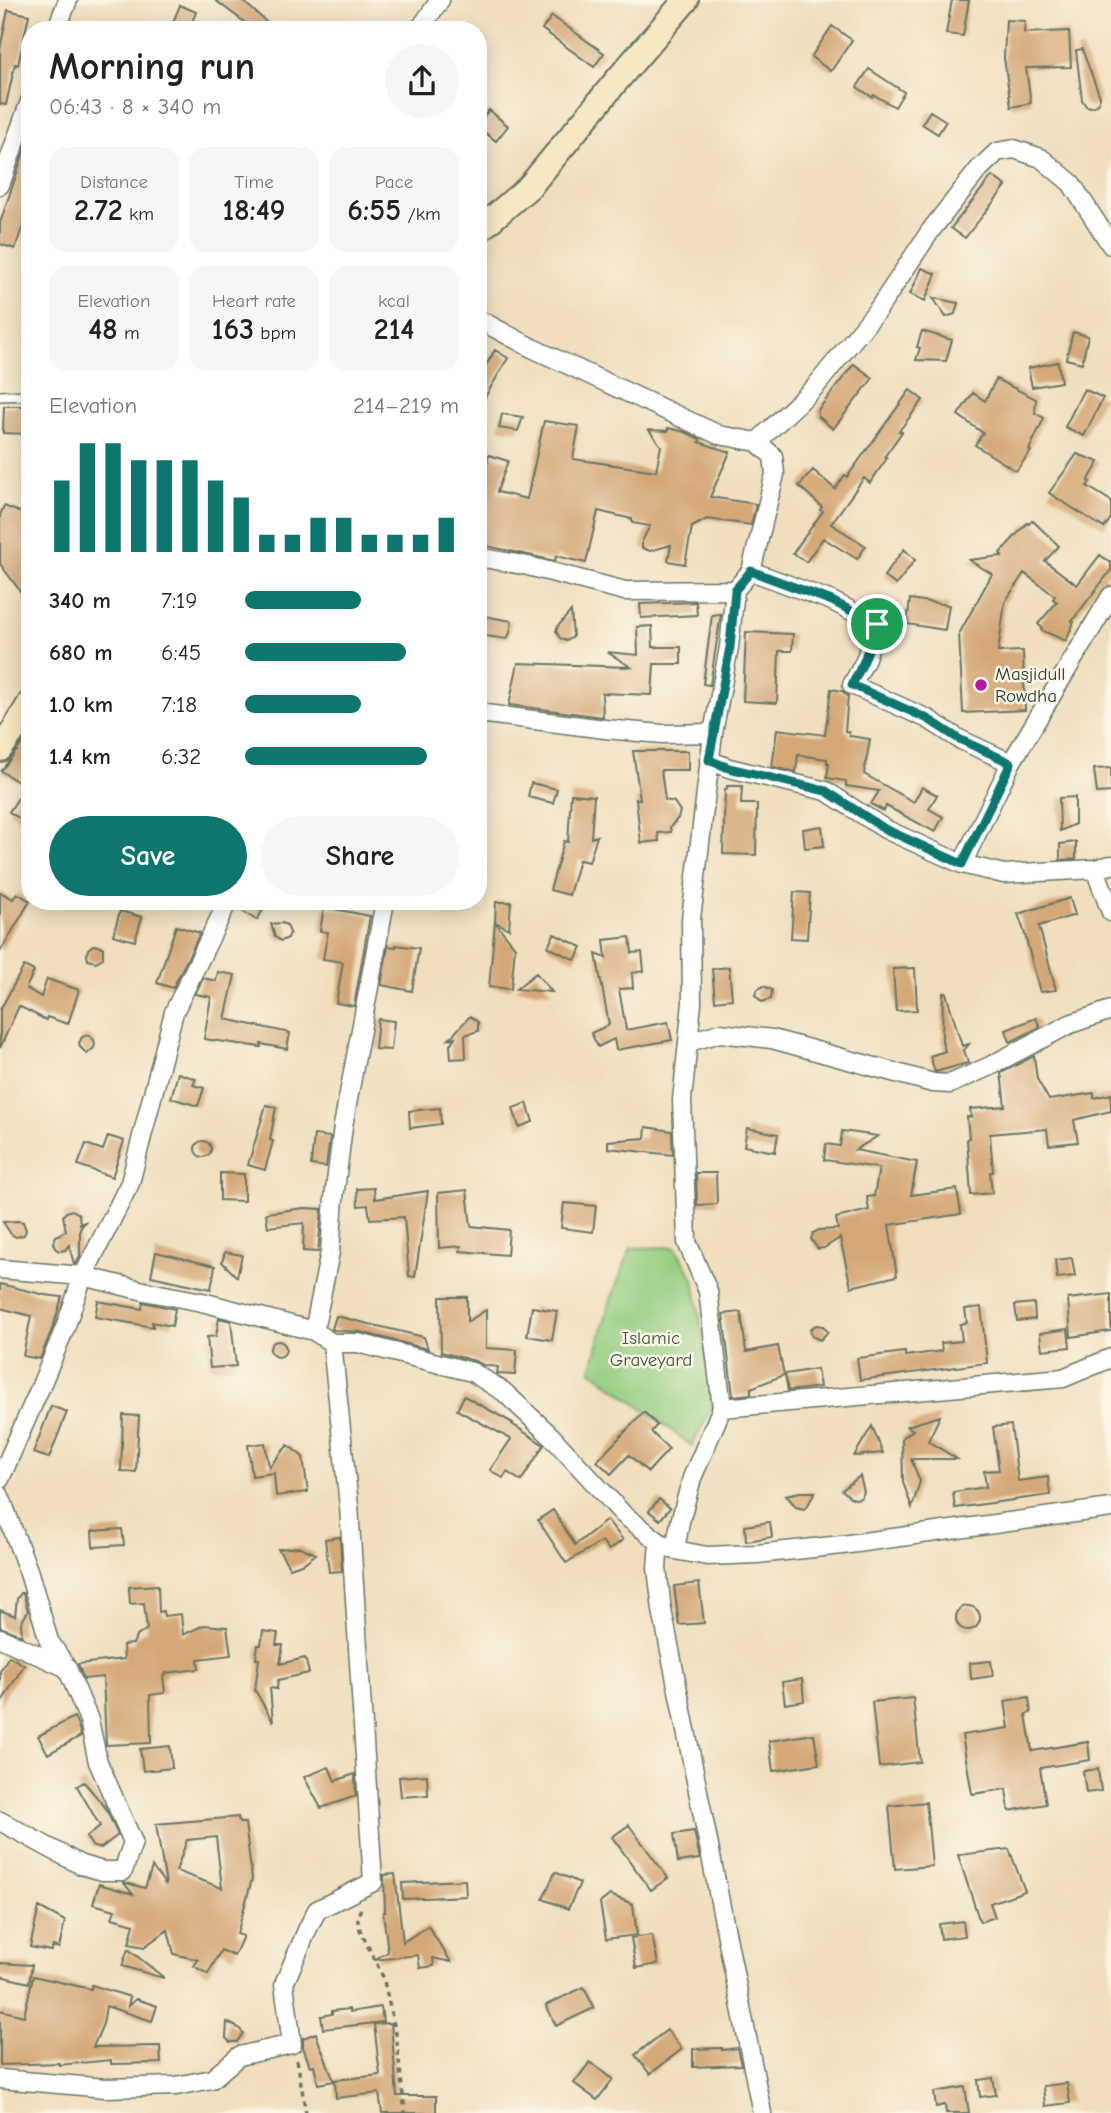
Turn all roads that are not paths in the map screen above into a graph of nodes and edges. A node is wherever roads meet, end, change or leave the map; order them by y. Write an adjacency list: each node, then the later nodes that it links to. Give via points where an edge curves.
1 (68, 0): 4 (street)
2 (440, 0): 5 (street)
3 (687, 0): 8 (street, via 530,186)
4 (60, 21)
5 (425, 21)
6 (21, 126): 7 (street)
7 (0, 184)
8 (487, 223)
9 (1111, 245): 13 (street, via 1071,183 1051,166 1014,149 997,152 931,230 879,308 815,387)
10 (487, 324): 13 (street, via 719,435)
11 (0, 396): 12 (lane)
12 (21, 396)
13 (757, 442): 15 (street, via 773,456 775,474)
14 (487, 559): 16 (street, via 625,591)
15 (751, 571): 16 (street); 23 (street, via 832,601 877,624 852,685)
16 (735, 590): 20 (street, via 730,647)
17 (1111, 596): 23 (street)
18 (487, 714): 20 (street, via 662,734)
19 (21, 718): 21 (street)
20 (713, 733): 22 (street)
21 (0, 749)
22 (709, 760): 24 (street, via 826,791 885,829); 30 (street, via 691,919)
23 (1011, 763): 24 (street)
24 (962, 864): 25 (street, via 1004,873)
25 (1103, 867): 28 (street)
26 (224, 910): 32 (street, via 174,1012 130,1183)
27 (383, 910): 33 (street, via 344,1126 330,1252)
28 (1111, 912)
29 (1111, 1010): 30 (street, via 1070,1024 950,1084 772,1039 720,1033)
30 (689, 1042): 36 (street, via 682,1100 687,1242 708,1291)
31 (0, 1269): 32 (street)
32 (83, 1276): 33 (street); 37 (street)
33 (314, 1331): 34 (street)
34 (332, 1343): 40 (street, via 358,1343 483,1379 504,1392 551,1436 623,1514); 44 (street, via 349,1506 373,1882 317,1910 284,1984 292,2044 239,2056 212,2079 176,2086 106,2088)
35 (1111, 1358): 36 (street, via 1063,1378)
36 (722, 1408): 40 (street)
37 (0, 1479)
38 (0, 1496): 42 (street, via 49,1641)
39 (1111, 1508): 40 (street, via 757,1554 707,1556)
40 (667, 1546): 45 (street, via 657,1568 662,1610)
41 (0, 1638): 42 (street)
42 (67, 1668): 43 (street, via 89,1720 98,1762 133,1842 123,1871 81,1865)
43 (0, 1821)
44 (0, 2079)
45 (762, 2113)

